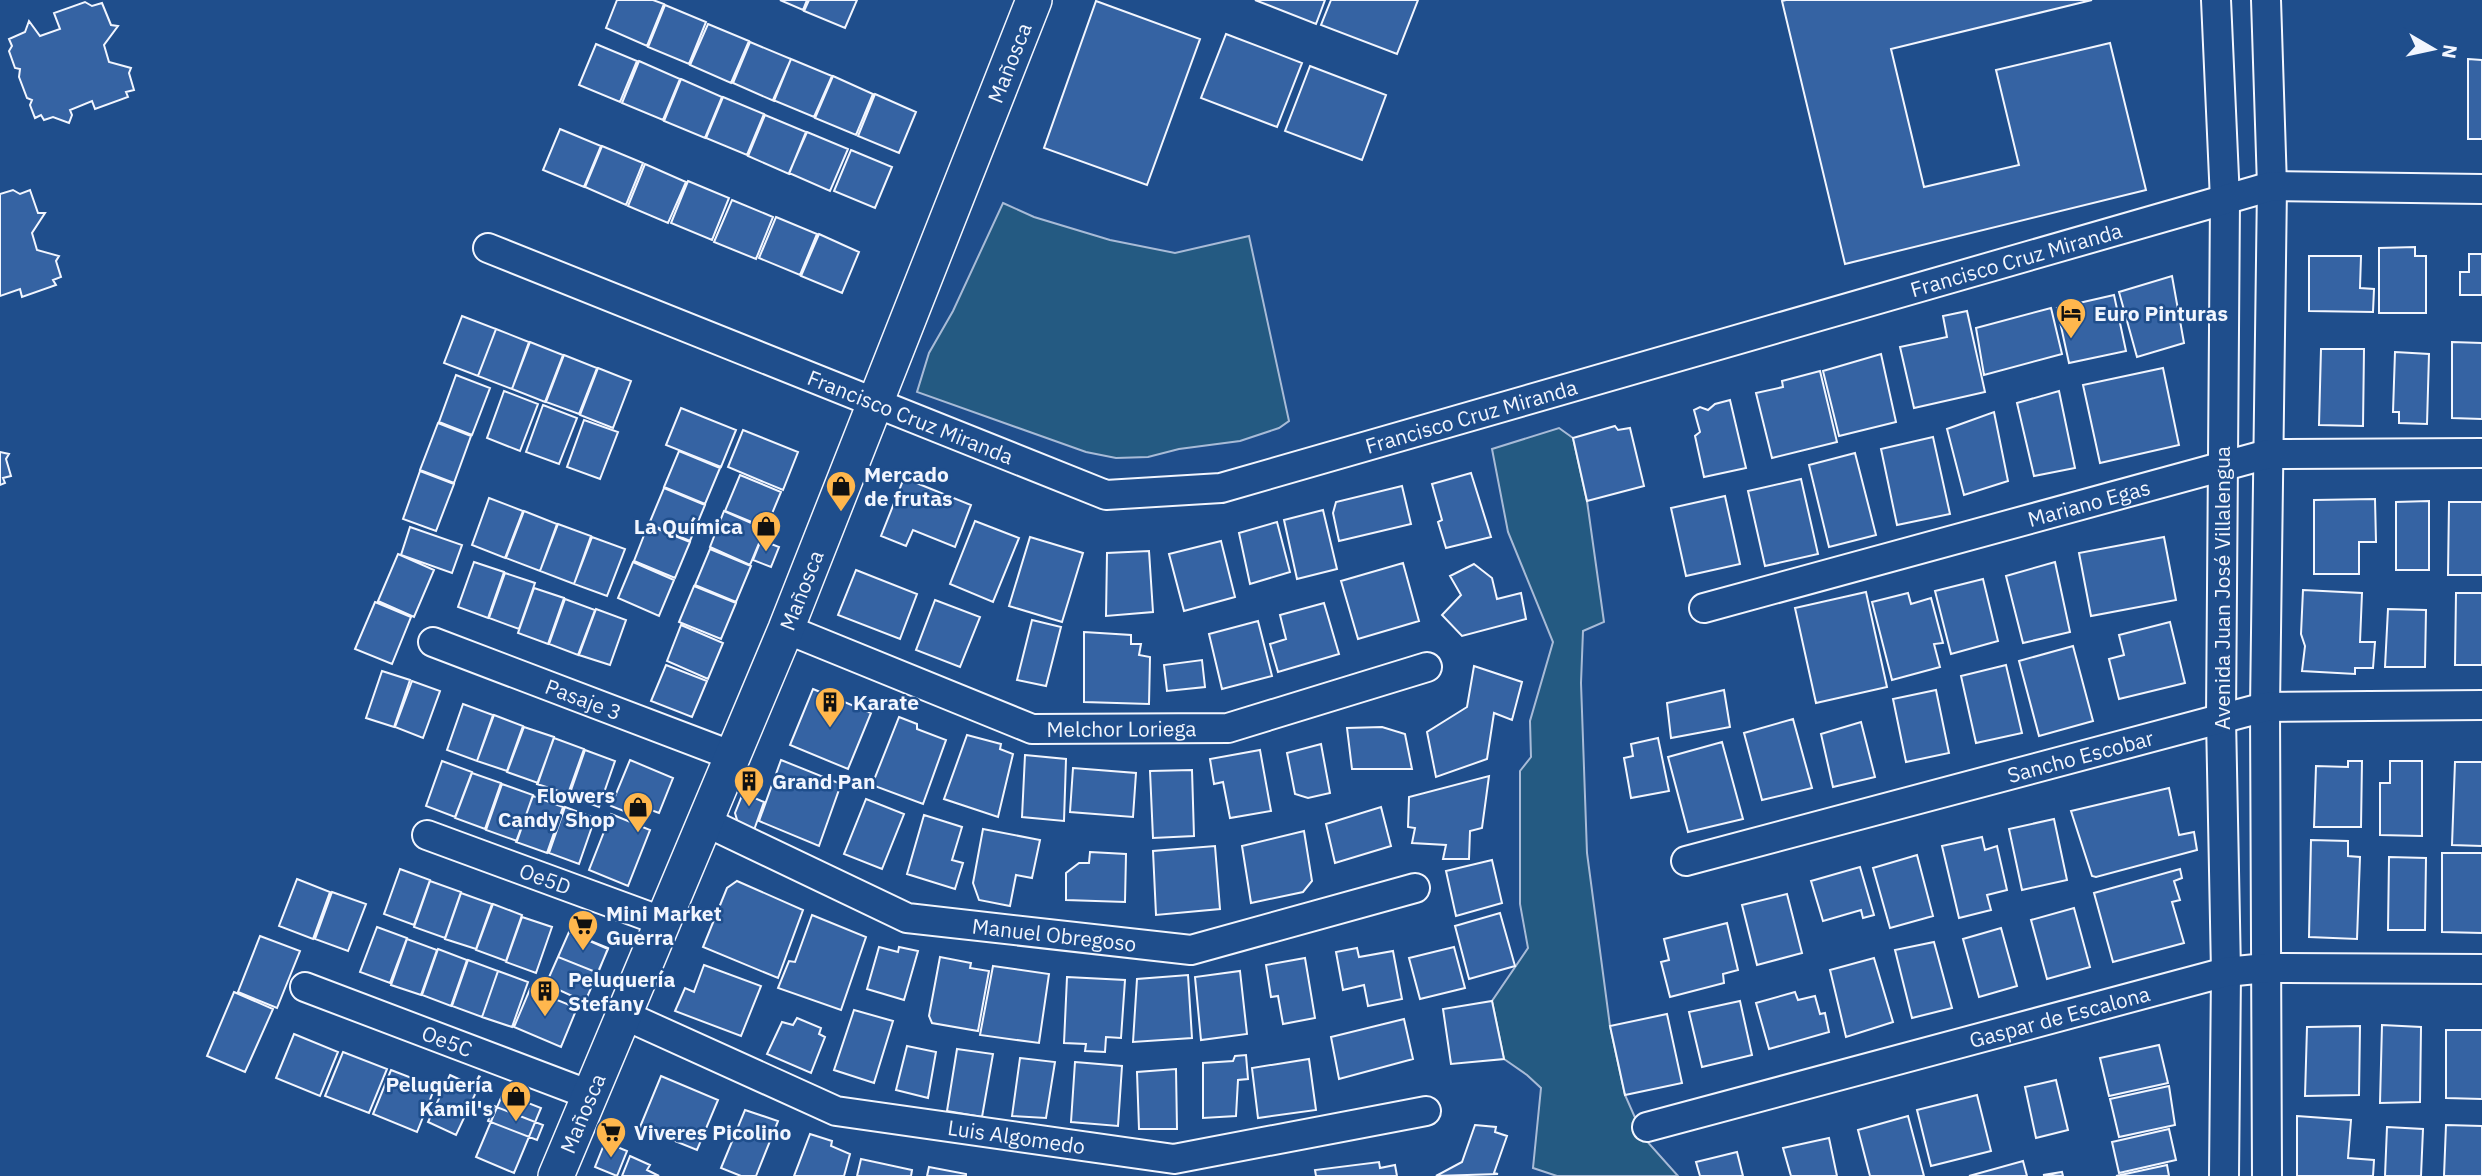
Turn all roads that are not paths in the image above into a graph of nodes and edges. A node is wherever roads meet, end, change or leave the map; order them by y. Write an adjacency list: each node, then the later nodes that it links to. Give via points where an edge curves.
1 (1034, 0): 8 (street, Mañosca)
2 (2216, 0): 6 (street, Avenida Juan José Villalengua)
3 (2266, 0): 4 (street, Avenida Juan José Villalengua)
4 (2272, 186): 5 (street, Francisco Cruz Miranda); 6 (street, Francisco Cruz Miranda); 10 (street, Avenida Juan José Villalengua)
5 (2482, 189)
6 (2225, 200): 8 (street, Francisco Cruz Miranda, via 1222,488 1105,495); 11 (street, Avenida Juan José Villalengua)
7 (488, 248): 8 (street, Francisco Cruz Miranda)
8 (875, 404): 13 (street, Mañosca)
9 (2482, 453): 10 (street, Mariano Egas)
10 (2268, 454): 11 (street, Mariano Egas); 17 (street, Avenida Juan José Villalengua)
11 (2222, 467): 12 (street, Mariano Egas); 18 (street, Avenida Juan José Villalengua)
12 (1704, 608)
13 (786, 629): 15 (street, Melchor Loriega, via 1032,729 1228,728); 19 (street, Mañosca)
14 (433, 642): 19 (street, Pasaje 3)
15 (1427, 667)
16 (2482, 705): 17 (street, Sancho Escobar)
17 (2265, 707): 18 (street, Sancho Escobar); 25 (street, Avenida Juan José Villalengua)
18 (2221, 718): 22 (street, Sancho Escobar); 27 (street, Avenida Juan José Villalengua)
19 (733, 756): 20 (street, Mañosca)
20 (706, 822): 23 (street, Manuel Obregoso, via 907,918 1191,950); 24 (street, Mañosca)
21 (427, 835): 24 (street, Oe5D)
22 (1686, 861)
23 (1415, 888)
24 (664, 922): 29 (street, Mañosca)
25 (2266, 968): 26 (street, Gaspar de Escalona); 27 (street, Gaspar de Escalona); 35 (street, Avenida Juan José Villalengua)
26 (2482, 969)
27 (2226, 972): 32 (street, Gaspar de Escalona); 34 (street, Avenida Juan José Villalengua)
28 (305, 986): 30 (street, Oe5C)
29 (624, 1015): 30 (street, Mañosca); 31 (street, Luis Algomedo, via 836,1111 1174,1159)
30 (590, 1095): 33 (street, Mañosca)
31 (1426, 1111)
32 (1647, 1127)
33 (556, 1176)
34 (2224, 1176)
35 (2267, 1176)

